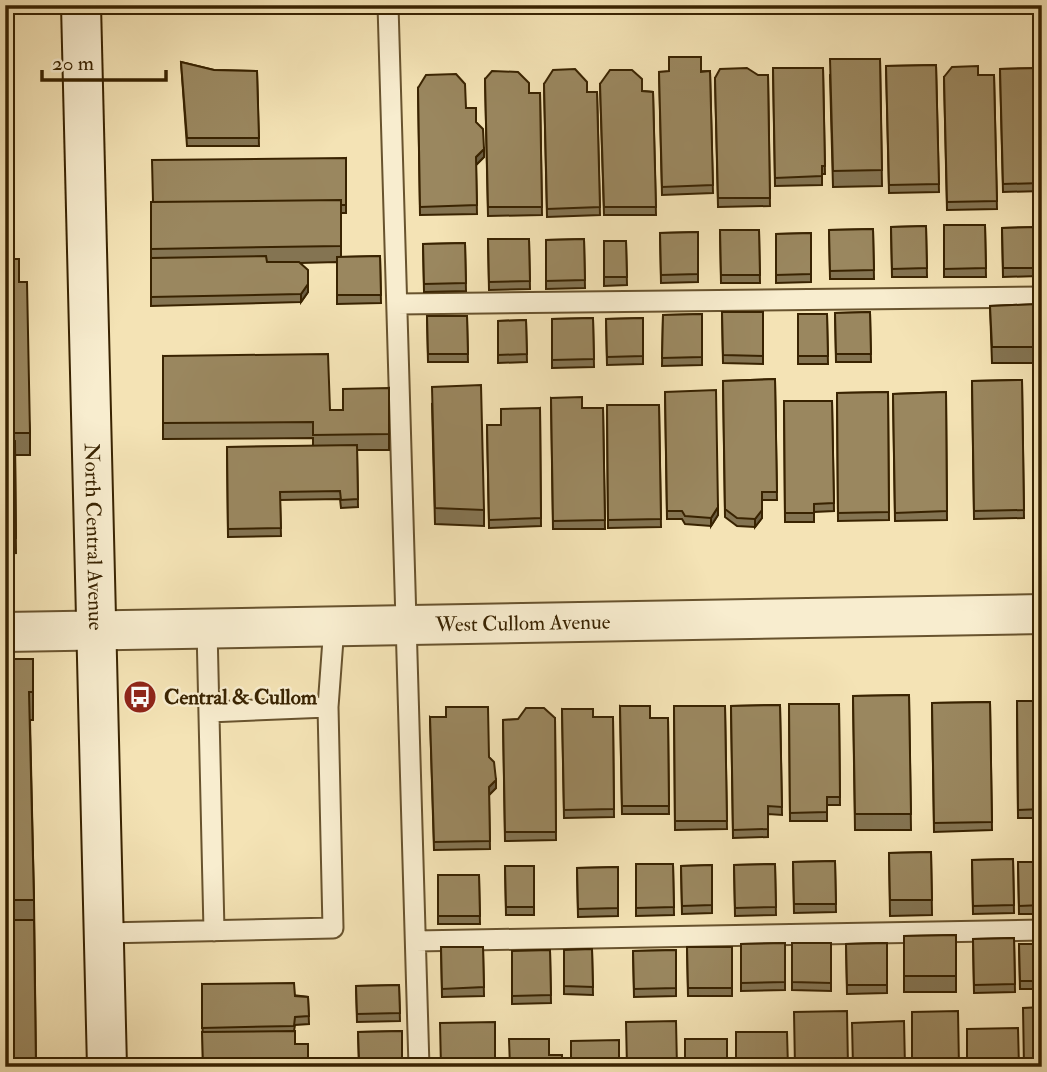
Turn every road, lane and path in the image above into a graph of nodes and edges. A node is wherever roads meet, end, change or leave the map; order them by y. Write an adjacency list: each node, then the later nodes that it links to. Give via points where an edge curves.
1 (81, 5): 9 (main road, North Central Avenue)
2 (388, 5): 4 (lane)
3 (1042, 297): 4 (lane)
4 (397, 304): 6 (lane)
5 (1042, 614): 6 (main road, West Cullom Avenue)
6 (406, 625): 7 (main road, West Cullom Avenue); 16 (lane)
7 (334, 626): 8 (main road, West Cullom Avenue); 11 (lane)
8 (207, 629): 9 (main road, West Cullom Avenue); 12 (lane)
9 (97, 630): 10 (main road, West Cullom Avenue); 15 (main road, North Central Avenue)
10 (5, 632)
11 (328, 707): 12 (lane); 14 (lane, via 333,928)
12 (209, 712): 14 (lane)
13 (1042, 930): 16 (lane)
14 (214, 931): 15 (lane)
15 (104, 933): 17 (main road, North Central Avenue)
16 (416, 941): 18 (lane)
17 (107, 1067)
18 (419, 1067)

